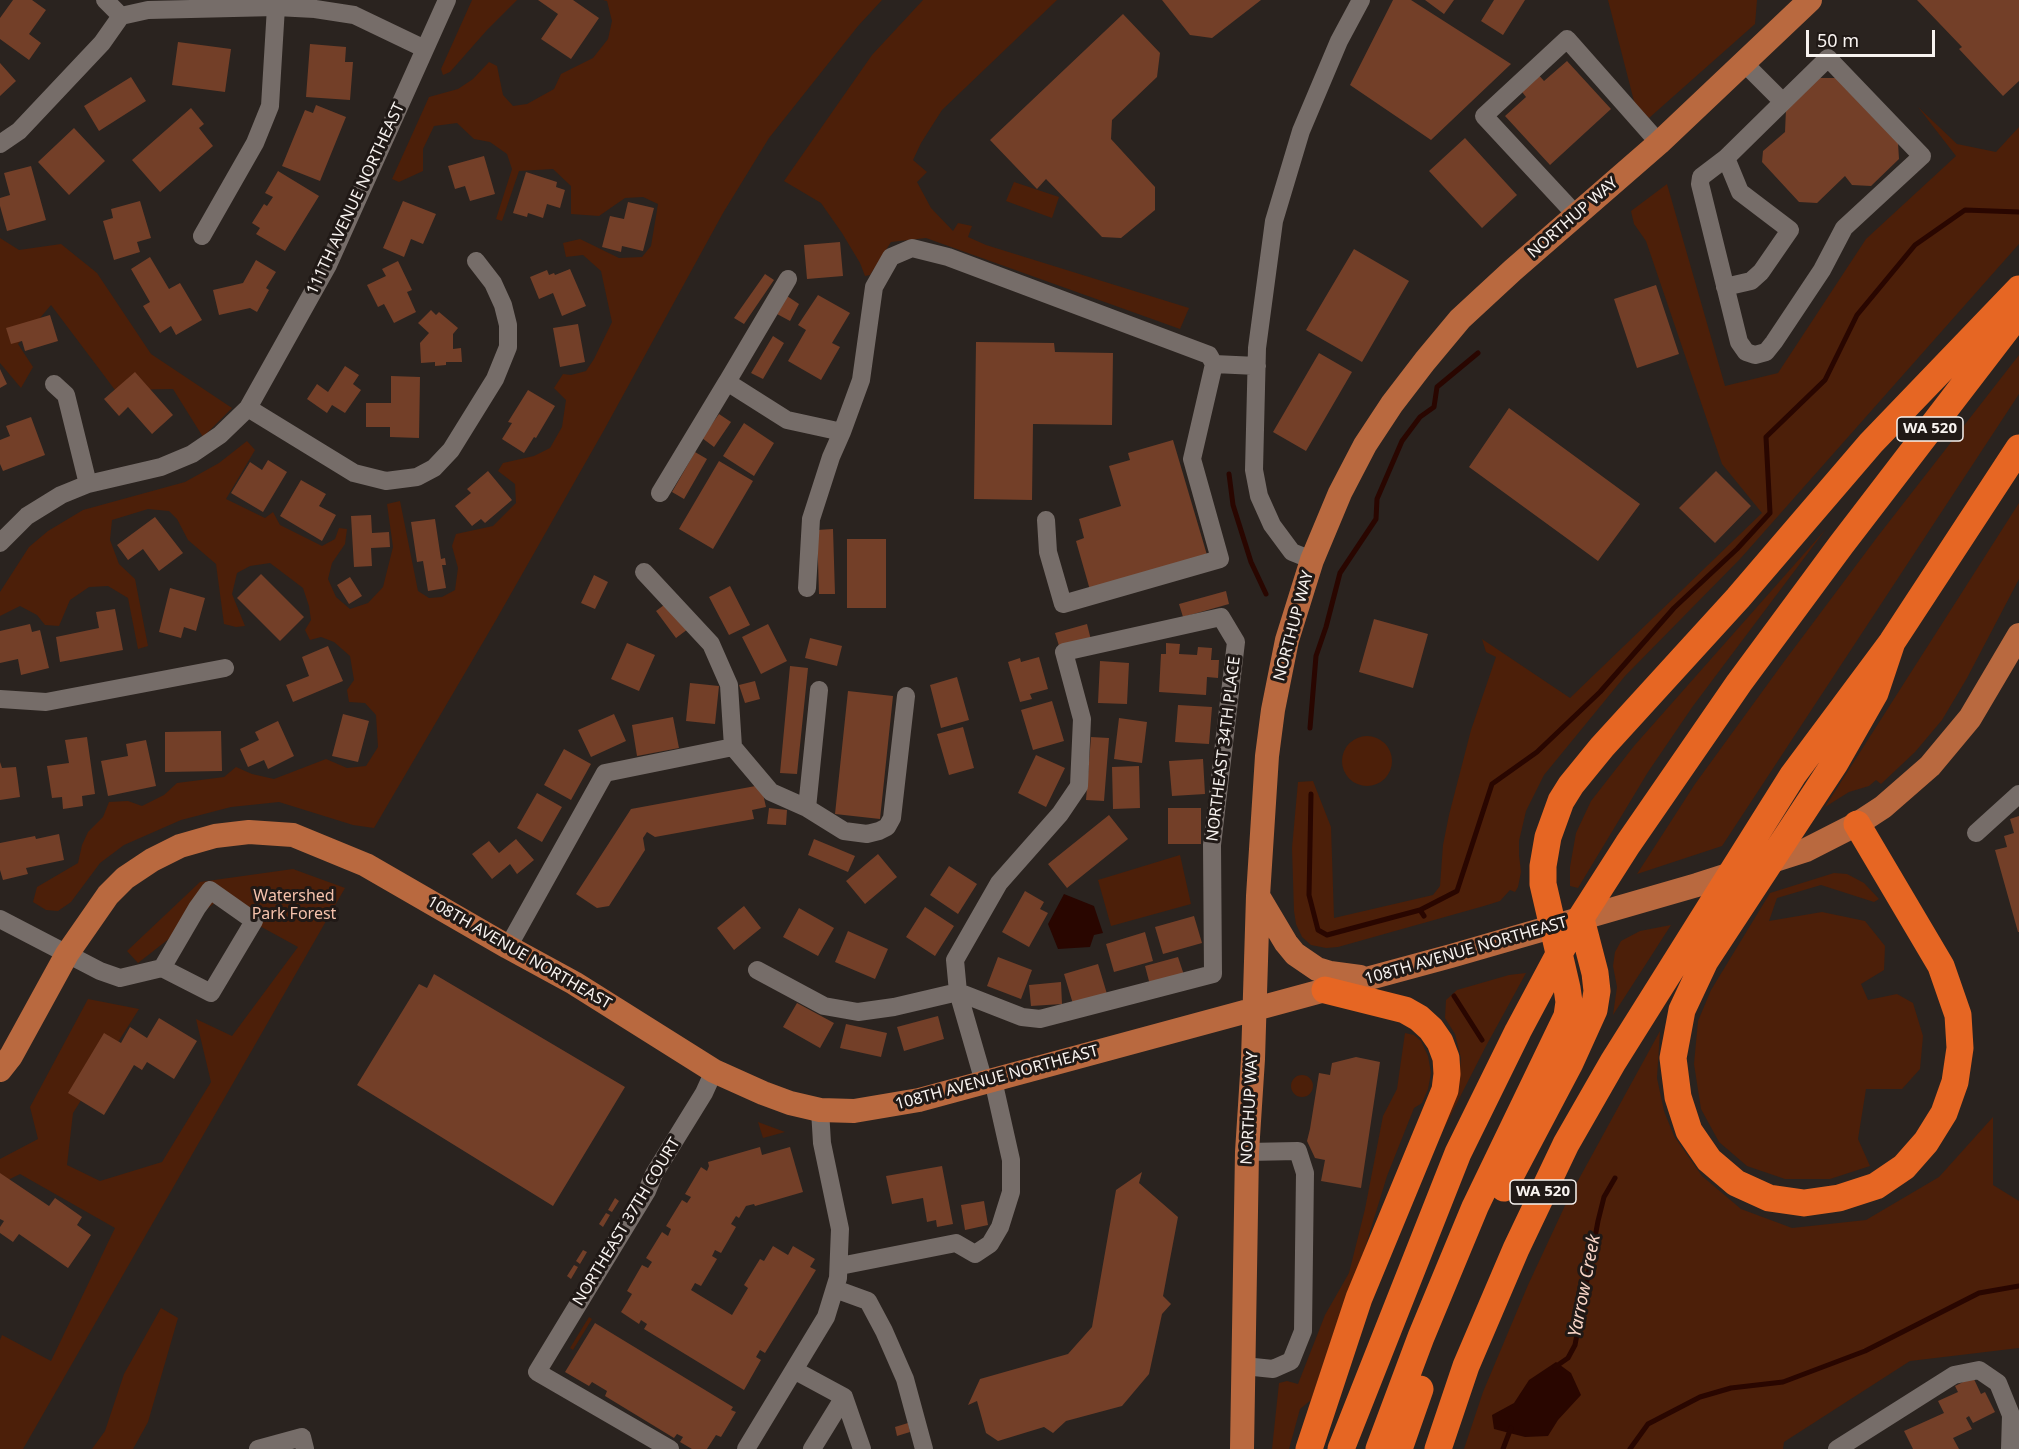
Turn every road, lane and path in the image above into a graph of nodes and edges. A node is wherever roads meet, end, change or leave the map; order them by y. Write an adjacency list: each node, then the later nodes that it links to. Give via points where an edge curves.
1 (105, 0): 6 (street)
2 (447, 0): 7 (street, 111TH AVENUE NORTHEAST)
3 (1361, 0): 21 (street, via 1301,131 1274,221)
4 (1810, 0): 8 (main road, NORTHUP WAY)
5 (276, 7): 6 (street, via 148,10); 7 (street, via 354,15); 14 (street, via 270,106 255,143)
6 (121, 16): 11 (street, via 95,51 19,131)
7 (425, 49): 24 (street, 111TH AVENUE NORTHEAST, via 328,265)
8 (1745, 64): 9 (street); 10 (main road, NORTHUP WAY)
9 (1784, 101): 12 (street); 17 (street, via 1828,58 1922,156 1844,228 1822,270 1766,352 1746,352 1739,342)
10 (1659, 143): 13 (main road, NORTHUP WAY); 13 (street, via 1567,39 1484,116)
11 (0, 144)
12 (1726, 158): 17 (street, via 1701,177 1700,184); 17 (street, via 1740,192 1790,230 1751,281)
13 (1576, 215): 31 (main road, NORTHUP WAY, via 1460,319 1392,404 1340,493)
14 (202, 236)
15 (476, 261): 24 (street, via 503,305 508,347 495,379 452,450 434,468 417,477 386,481 354,473)
16 (788, 279): 22 (street)
17 (1725, 287)
18 (2019, 289): 48 (highway, via 1871,443 1570,785 1553,819 1544,855 1544,890)
19 (2019, 313): 79 (highway, WA 520, via 1739,683 1566,941 1458,1153)
20 (1214, 364): 21 (street); 25 (street, via 1209,355 948,257 912,248 891,257 874,287 861,380); 29 (street, via 1192,459 1220,558 1063,604 1048,552)
21 (1257, 366): 31 (street, via 1254,470 1259,496 1272,525 1292,552)
22 (727, 382): 25 (street, via 787,420); 28 (street)
23 (54, 384): 27 (street, via 66,394)
24 (248, 408): 27 (street, 111TH AVENUE NORTHEAST, via 220,435 192,454 162,467)
25 (842, 432): 33 (street, via 811,519)
26 (2019, 448): 34 (highway, WA 520)
27 (88, 484): 30 (street, 111TH AVENUE NORTHEAST, via 27,516)
28 (660, 493)
29 (1046, 520)
30 (0, 543)
31 (1312, 560): 45 (main road, NORTHUP WAY, via 1287,640 1273,710)
32 (644, 572): 40 (street, via 711,644 729,685)
33 (807, 588)
34 (1892, 642): 51 (highway, WA 520, via 1794,775); 51 (highway, via 1875,693 1834,762)
35 (2017, 645): 43 (main road, 108TH AVENUE NORTHEAST, via 1951,742 1907,787)
36 (225, 668): 39 (street, via 46,702)
37 (819, 690): 42 (street)
38 (906, 696): 42 (street, via 892,818 887,827 867,834 844,831)
39 (0, 699)
40 (733, 747): 42 (street, via 771,792); 49 (street, via 605,773)
41 (2019, 794): 44 (street)
42 (807, 808)
43 (1857, 824): 47 (main road, 108TH AVENUE NORTHEAST, via 1779,861); 51 (highway, via 1941,966 1958,1015 1960,1048 1955,1082 1944,1113 1904,1167 1876,1186 1839,1198 1804,1203 1768,1198 1736,1183 1709,1160 1689,1131 1678,1097 1673,1058)
44 (1976, 833)
45 (1258, 896): 54 (main road, via 1286,943 1305,962 1330,973); 58 (main road, NORTHUP WAY)
46 (0, 919): 50 (street)
47 (1581, 919): 48 (main road, 108TH AVENUE NORTHEAST); 81 (highway, via 1595,973 1594,1010 1474,1251)
48 (1552, 928): 54 (main road, 108TH AVENUE NORTHEAST); 80 (highway, via 1567,988 1567,1016 1475,1207)
49 (508, 947): 50 (main road, 108TH AVENUE NORTHEAST, via 366,865 293,835 249,832 214,836 180,846 125,878 108,895); 55 (main road, 108TH AVENUE NORTHEAST)
50 (67, 954): 52 (street, via 120,978); 59 (main road, 108TH AVENUE NORTHEAST)
51 (1693, 956): 82 (highway, WA 520, via 1566,1144 1466,1366)
52 (162, 968): 52 (street, via 210,890 254,921 211,993)
53 (757, 970): 57 (street, via 824,1006 858,1012)
54 (1371, 978): 56 (main road, 108TH AVENUE NORTHEAST)
55 (574, 983): 60 (main road, 108TH AVENUE NORTHEAST); 62 (main road, via 632,1006 738,1066)
56 (1325, 990): 58 (main road, 108TH AVENUE NORTHEAST); 78 (highway, via 1405,1010 1419,1018 1440,1042 1447,1074 1445,1090 1359,1298)
57 (958, 992): 57 (street, NORTHEAST 34TH PLACE, via 1022,1017 1040,1019 1213,974 1212,845 1236,642 1221,617 1064,652 1082,719 1079,786 1060,814 999,883 955,960); 61 (street)
58 (1254, 1009): 61 (main road, 108TH AVENUE NORTHEAST); 64 (main road, NORTHUP WAY)
59 (0, 1070)
60 (714, 1071): 62 (main road, 108TH AVENUE NORTHEAST); 72 (street, NORTHEAST 37TH COURT, via 647,1191 537,1372)
61 (989, 1081): 63 (main road, 108TH AVENUE NORTHEAST, via 886,1106 854,1111); 65 (street, via 1011,1160 1011,1192 990,1244 975,1254 956,1243)
62 (790, 1103): 63 (main road, 108TH AVENUE NORTHEAST)
63 (820, 1110): 65 (street, via 822,1143 839,1220)
64 (1247, 1152): 67 (main road, NORTHUP WAY); 67 (street, via 1298,1151 1305,1173 1304,1320 1291,1361 1273,1369)
65 (840, 1266): 66 (street)
66 (835, 1289): 68 (street, via 826,1317); 76 (street, via 868,1301 904,1379)
67 (1244, 1366): 77 (main road, NORTHUP WAY)
68 (794, 1370): 69 (street); 73 (street)
69 (844, 1397): 74 (street); 75 (street)
70 (258, 1449): 71 (street, via 302,1437)
71 (305, 1449)
72 (670, 1449)
73 (746, 1449)
74 (812, 1449)
75 (862, 1449)
76 (924, 1449)
77 (1242, 1449)
78 (1308, 1449)
79 (1341, 1449)
80 (1379, 1449)
81 (1399, 1449)
82 (1438, 1449)
83 (1837, 1449): 84 (street, via 1954,1375 1978,1370 1998,1383 2011,1415)
84 (2010, 1449)

